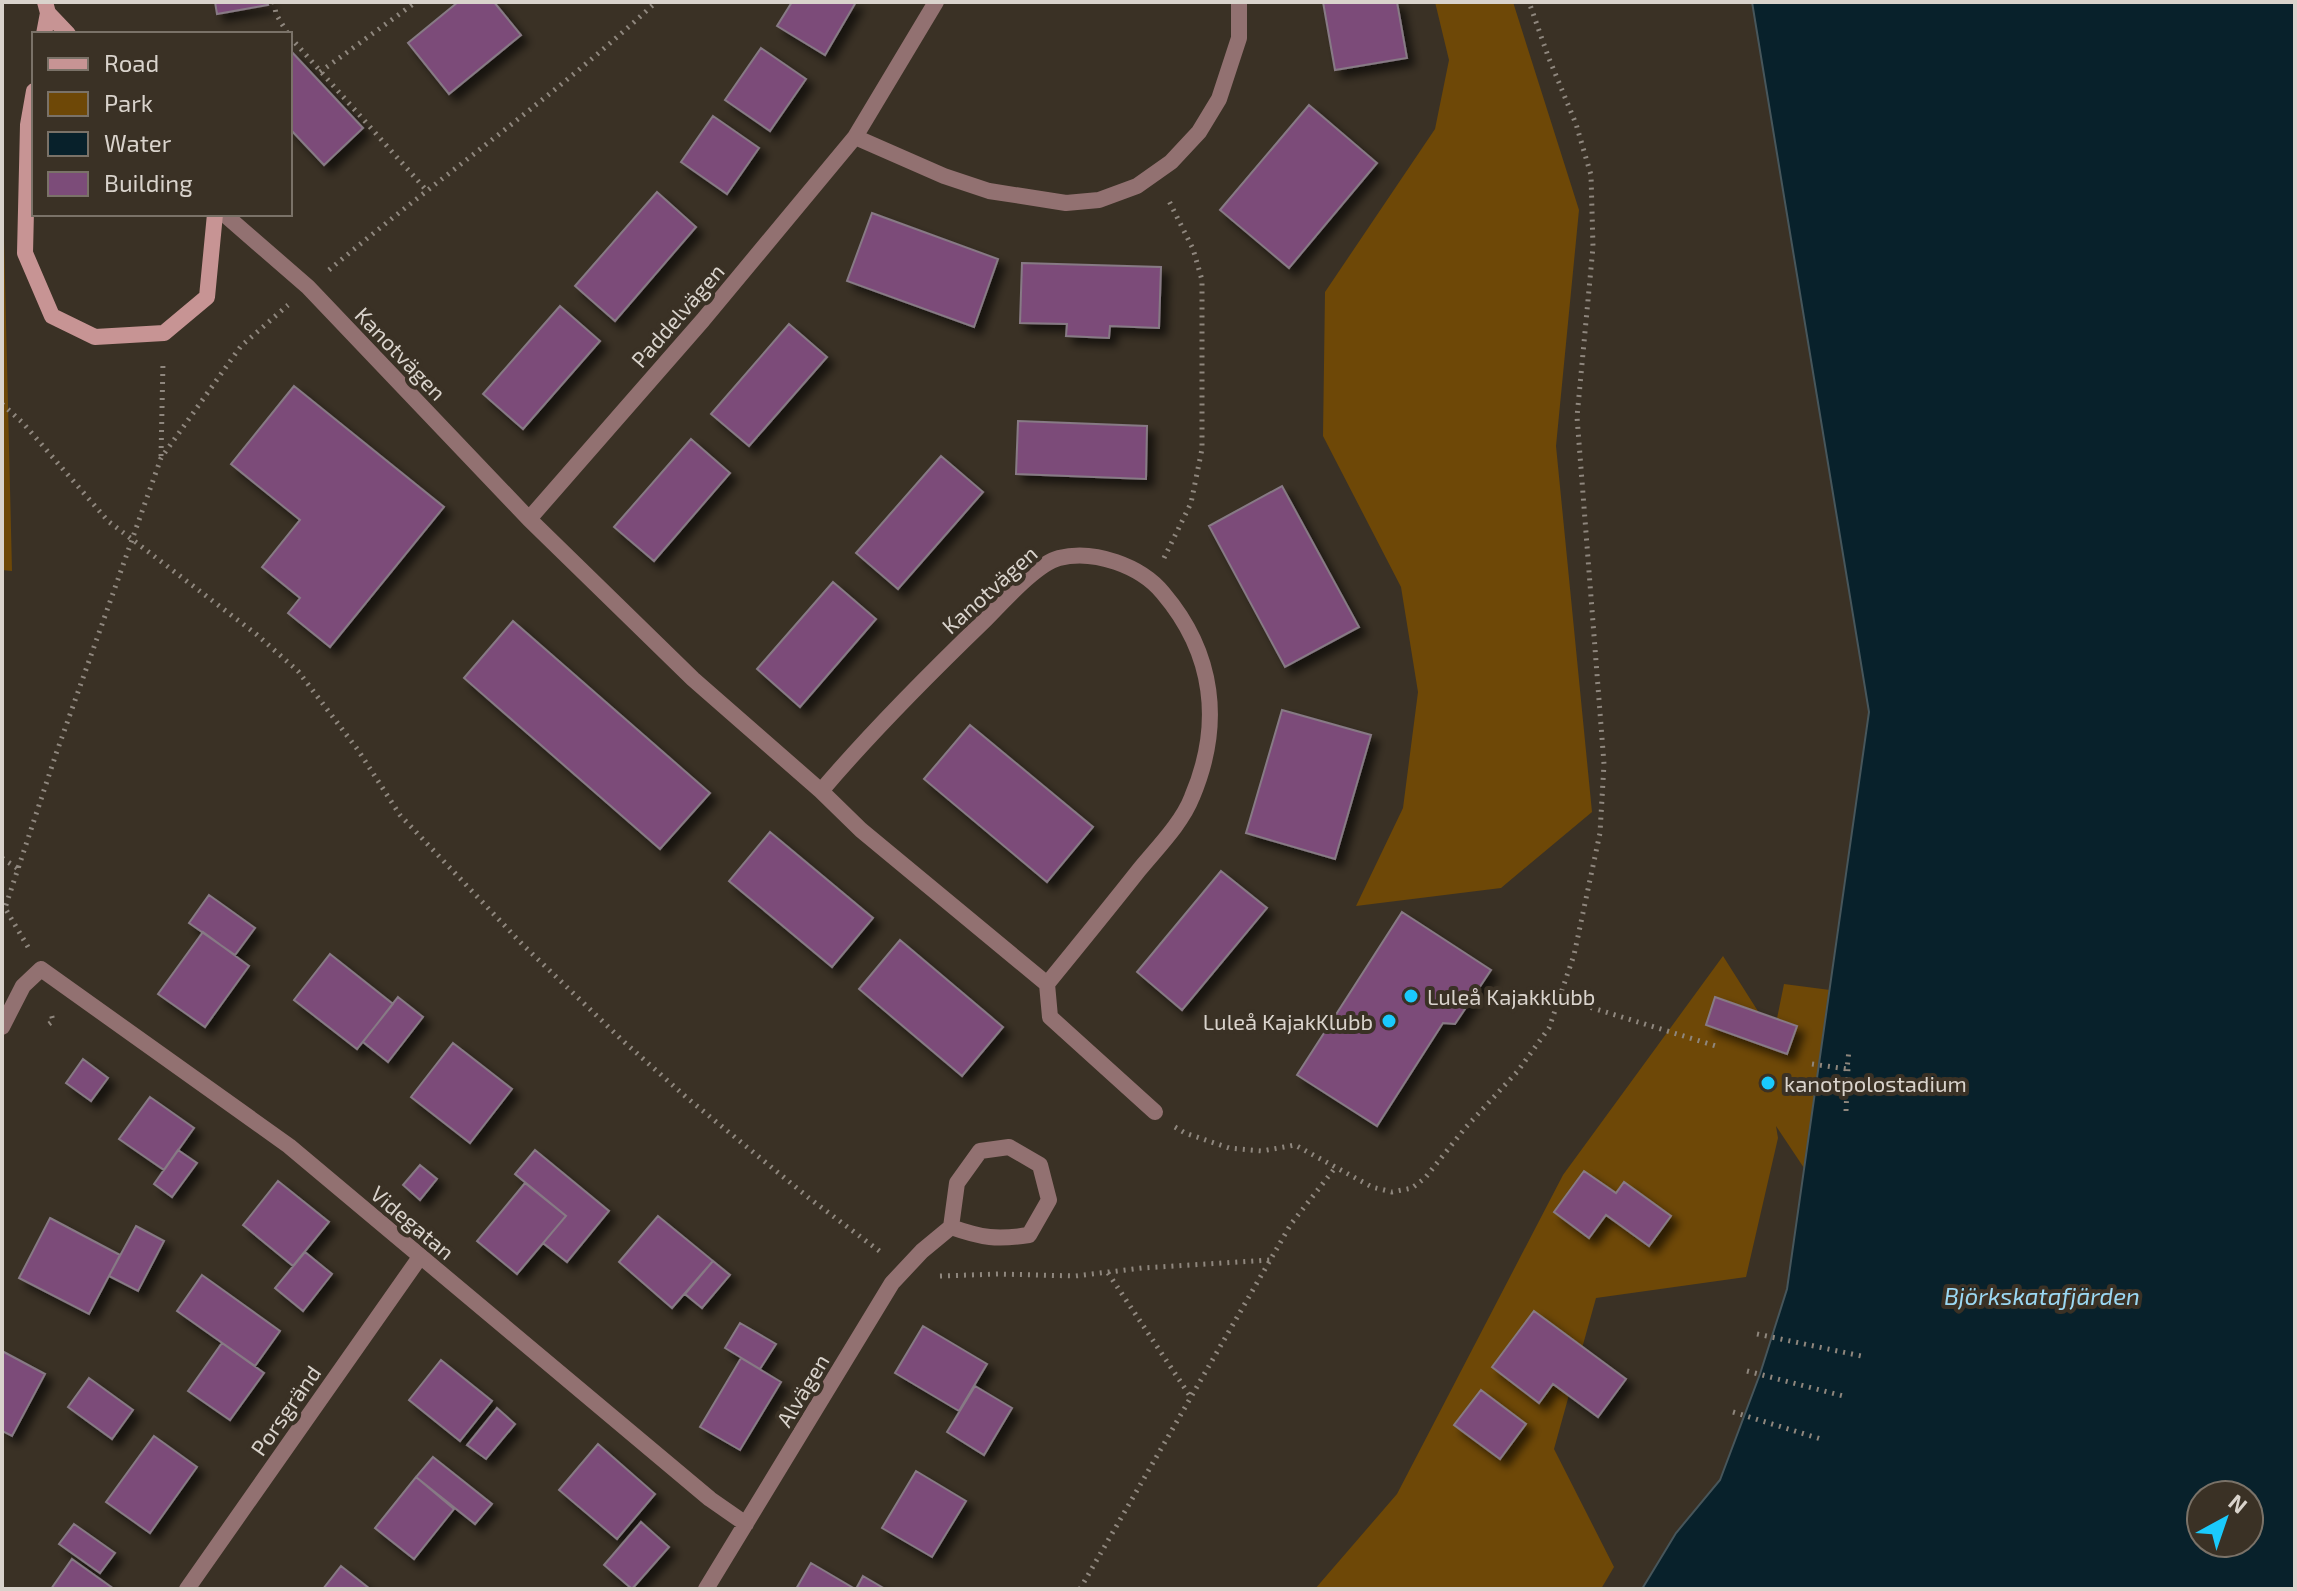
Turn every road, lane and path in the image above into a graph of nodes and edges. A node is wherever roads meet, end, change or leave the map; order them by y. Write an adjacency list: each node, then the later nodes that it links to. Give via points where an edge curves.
1 (274, 2): 10 (path)
2 (416, 2): 12 (path)
3 (656, 2): 16 (path)
4 (936, 2): 14 (street, Paddelvägen)
5 (1239, 2): 15 (street, via 1239,38 1219,99 1199,132)
6 (1529, 2): 31 (path, via 1591,175 1593,247 1577,417 1604,764 1600,833)
7 (47, 8): 8 (street); 9 (street)
8 (44, 32)
9 (66, 32)
10 (287, 32)
11 (292, 39): 12 (path)
12 (320, 72): 16 (path)
13 (32, 102): 20 (street, via 25,253 52,316 95,337)
14 (855, 137): 15 (street, via 989,191 1066,203 1099,200); 23 (street, Paddelvägen)
15 (1153, 174): 25 (path, via 1201,270 1202,449 1191,503)
16 (427, 191): 19 (path)
17 (215, 216): 20 (street, via 207,297)
18 (226, 216): 19 (street, Kanotvägen)
19 (308, 287): 22 (path, via 241,346); 23 (street, Kanotvägen)
20 (164, 333): 22 (path)
21 (2, 404): 24 (path, via 108,521)
22 (161, 458): 24 (path)
23 (529, 519): 26 (street, Kanotvägen, via 693,679)
24 (132, 538): 28 (path); 43 (path, via 298,671 400,815 622,1040 809,1198 879,1251)
25 (1153, 581): 26 (street, Kanotvägen, via 1091,555 1057,558 1027,579 918,685); 30 (street, Kanotvägen, via 1179,611 1199,647 1210,693 1208,750 1192,800)
26 (821, 791): 30 (street, Kanotvägen)
27 (2, 858): 28 (path)
28 (17, 868): 29 (path, via 5,908)
29 (41, 969): 32 (street, via 23,986); 41 (street, Videgatan, via 289,1146)
30 (1047, 984): 38 (street, via 1050,1017)
31 (1560, 998): 33 (path); 39 (path, via 1549,1028 1517,1072 1412,1188 1392,1192 1372,1187)
32 (2, 1027)
33 (1716, 1046)
34 (1849, 1050): 36 (path)
35 (1812, 1064): 36 (path)
36 (1848, 1067): 37 (path)
37 (1846, 1111)
38 (1155, 1112): 39 (path, via 1185,1133 1229,1148 1262,1151 1295,1145)
39 (1335, 1168): 42 (path)
40 (951, 1227): 40 (street, via 982,1238 1029,1235 1049,1200 1040,1165 1009,1147 980,1151 957,1183); 43 (street, Alvägen)
41 (420, 1257): 52 (street, Videgatan); 53 (street, Porsgränd)
42 (1270, 1260): 44 (path); 48 (path)
43 (911, 1264): 44 (path, via 939,1276); 52 (street, Alvägen, via 892,1283)
44 (1108, 1273): 48 (path)
45 (1757, 1334): 46 (path)
46 (1866, 1357)
47 (1747, 1371): 49 (path)
48 (1190, 1396): 55 (path)
49 (1847, 1397)
50 (1733, 1412): 51 (path)
51 (1824, 1440)
52 (746, 1524): 54 (street, Alvägen)
53 (187, 1589)
54 (706, 1589)
55 (1080, 1589)

